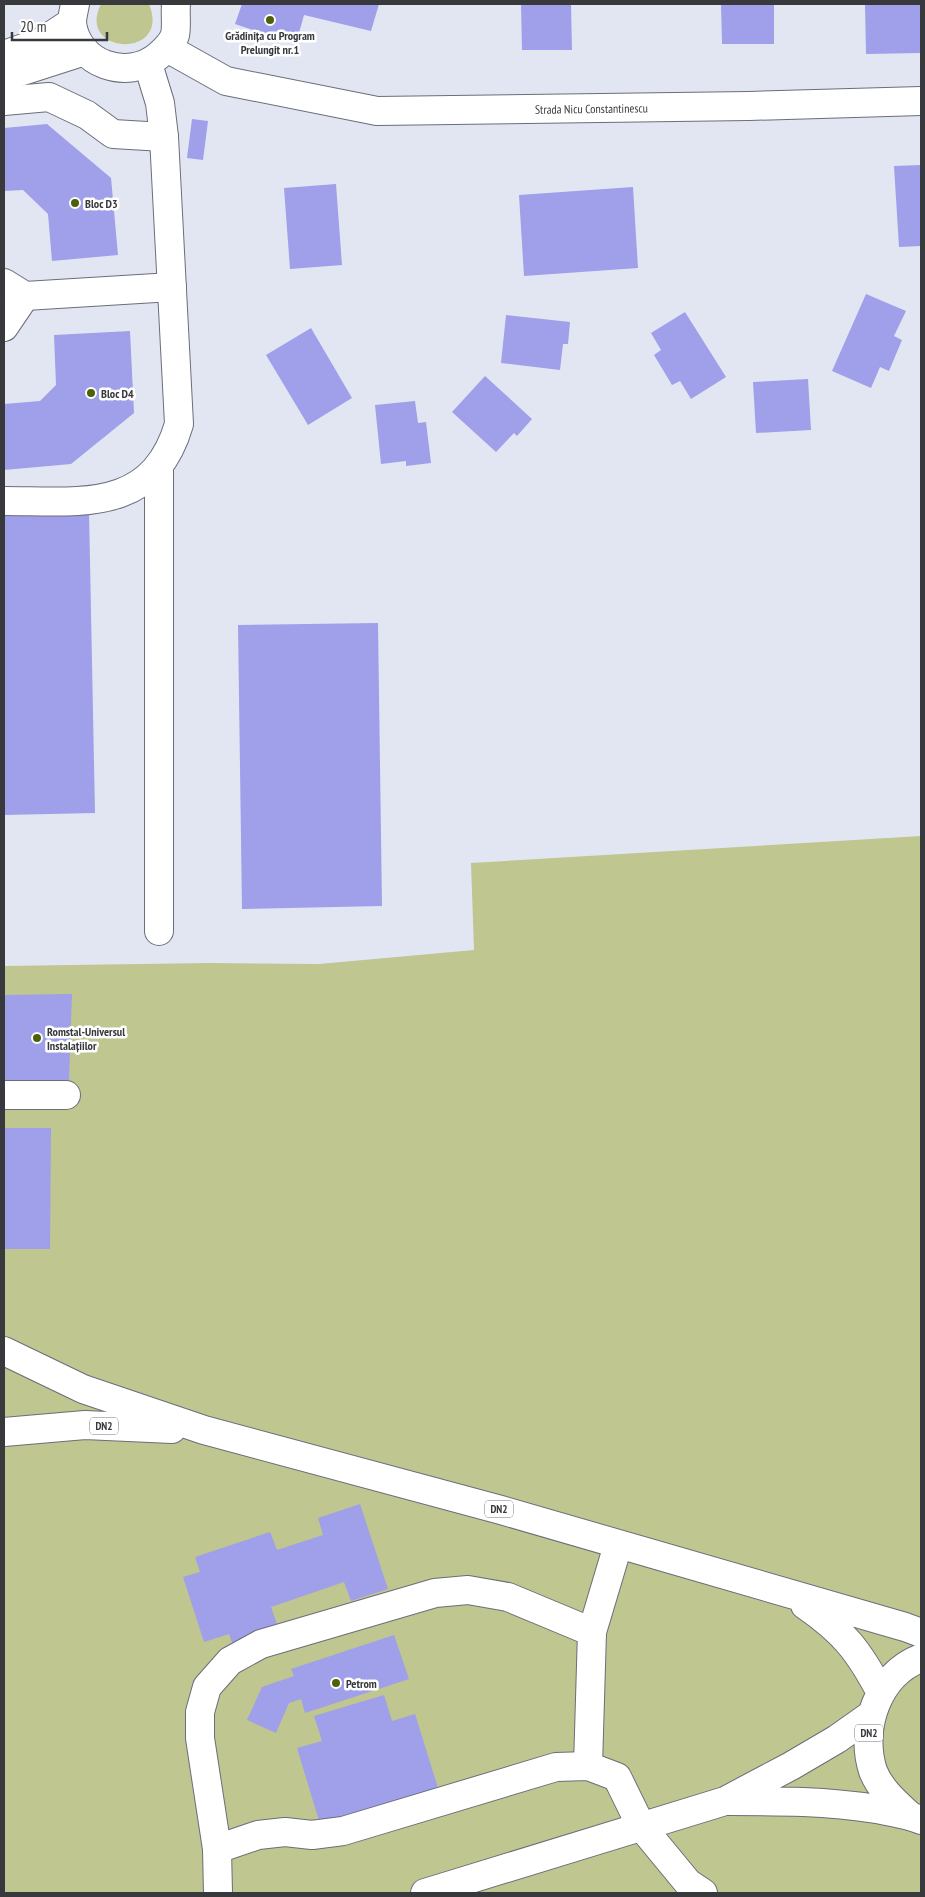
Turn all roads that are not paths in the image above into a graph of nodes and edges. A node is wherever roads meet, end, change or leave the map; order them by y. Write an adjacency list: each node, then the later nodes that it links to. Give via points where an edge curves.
1 (176, 4): 3 (main road)
2 (74, 13): 4 (main road, via 76,37); 5 (main road, via 43,41)
3 (163, 49): 4 (main road, via 122,69 109,67); 8 (main road, Strada Nicu Constantinescu, via 226,81 377,111); 9 (main road, via 160,103)
4 (85, 51): 6 (main road)
5 (4, 55)
6 (4, 78)
7 (4, 101): 9 (main road, via 49,97 87,115 113,134)
8 (921, 101)
9 (164, 138): 10 (main road)
10 (172, 287): 11 (main road); 13 (main road, via 179,424 168,454)
11 (14, 289): 12 (main road)
12 (4, 327)
13 (159, 467): 14 (main road, via 134,488 103,499); 15 (main road)
14 (4, 501)
15 (159, 931)
16 (4, 1095): 17 (main road)
17 (66, 1095)
18 (4, 1351): 19 (main road, via 83,1389)
19 (204, 1430): 20 (main road, DN2, via 85,1425); 21 (main road, DN2)
20 (4, 1432)
21 (618, 1545): 22 (main road, DN2); 23 (main road)
22 (792, 1595): 24 (main road, DN2); 26 (main road, DN2, via 847,1638 865,1662)
23 (592, 1632): 27 (main road); 31 (main road, via 508,1597 468,1590 435,1593 260,1644 230,1661 207,1687 200,1712 200,1738)
24 (921, 1633)
25 (921, 1658): 26 (main road, DN2, via 896,1674)
26 (876, 1704): 28 (main road, DN2, via 837,1739); 29 (main road, DN2, via 868,1744 873,1771 888,1796)
27 (588, 1766): 30 (main road, via 617,1777); 31 (main road, via 556,1767 350,1829 312,1835 285,1832 258,1835)
28 (725, 1801): 29 (main road, DN2, via 804,1800); 30 (main road, DN2)
29 (915, 1817)
30 (640, 1826): 33 (main road, DN2); 34 (main road, via 688,1883)
31 (217, 1850): 32 (main road)
32 (218, 1893)
33 (425, 1893)
34 (702, 1893)

